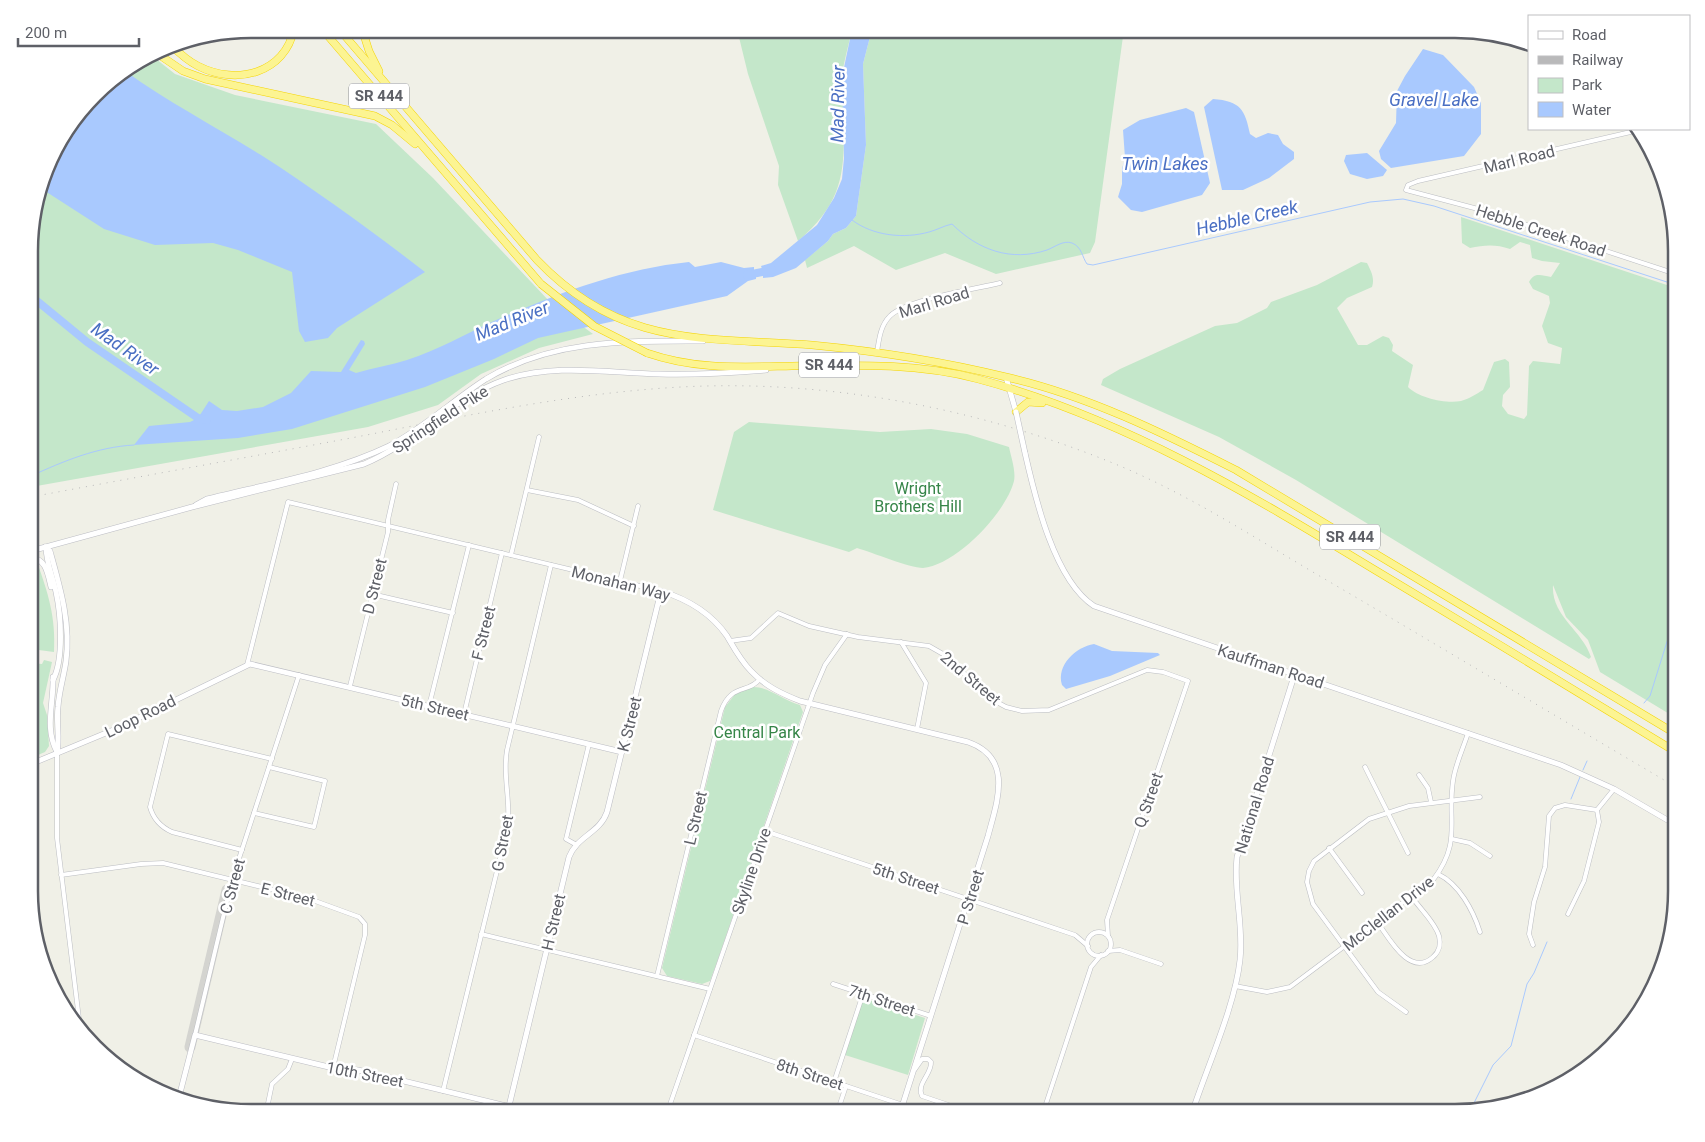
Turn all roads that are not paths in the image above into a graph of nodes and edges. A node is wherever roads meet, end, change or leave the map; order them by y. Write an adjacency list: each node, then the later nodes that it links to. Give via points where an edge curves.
1 (292, 38): 5 (highway, via 283,55 272,66 259,72 219,73 199,67)
2 (330, 38): 9 (highway, SR 444)
3 (346, 38): 7 (highway, SR 444)
4 (365, 38): 7 (highway)
5 (177, 51)
6 (163, 57): 9 (highway, via 183,71 204,79 375,116 392,125)
7 (385, 82): 13 (highway, SR 444, via 508,227 560,282 600,310 624,322 657,332 692,338)
8 (1632, 132): 10 (street, Marl Road, via 1418,181 1408,185)
9 (436, 162): 15 (highway, SR 444, bridge, via 541,284 594,326 647,353 678,363 706,367)
10 (1406, 190): 11 (street, Hebble Creek Road, via 1478,209)
11 (1668, 271)
12 (1000, 283): 14 (street, Marl Road, via 904,307 888,319 880,336)
13 (799, 345): 14 (highway, SR 444); 24 (street, Springfield Pike, via 627,341 552,351 517,363 487,379 389,446 327,468 207,499)
14 (877, 354): 16 (highway, SR 444)
15 (814, 365): 17 (highway, SR 444, via 876,366 937,372); 24 (street, Springfield Pike, via 714,374 571,370 526,374 486,387 379,458 364,464)
16 (1006, 377): 17 (street, Kauffman Road); 53 (highway, SR 444, via 1094,405 1236,470)
17 (1011, 389): 18 (street, Kauffman Road); 19 (highway, SR 444)
18 (1016, 412): 19 (highway, via 1028,402 1035,401); 43 (street, Kauffman Road, bridge, via 1036,498 1053,544 1074,586 1086,601 1103,611)
19 (1111, 427): 56 (highway, SR 444, via 1255,498)
20 (539, 438): 22 (street)
21 (396, 484): 26 (street, D Street)
22 (527, 490): 25 (street, via 578,500); 31 (street)
23 (638, 506): 25 (street)
24 (192, 507): 28 (street, Springfield Pike)
25 (634, 526): 34 (street)
26 (388, 527): 27 (street, Monahan Way); 36 (street, D Street); 42 (street, Monahan Way, via 288,502)
27 (469, 545): 30 (street, Monahan Way); 37 (street)
28 (46, 547): 29 (street, Springfield Pike); 38 (street); 58 (street, via 50,551 62,595 67,626 66,661 58,705)
29 (38, 549)
30 (502, 553): 31 (street, Monahan Way); 50 (street, F Street)
31 (510, 555): 33 (street, Monahan Way)
32 (38, 559): 38 (street, via 45,566)
33 (551, 565): 34 (street, Monahan Way); 51 (street, G Street)
34 (620, 582): 35 (street, Monahan Way)
35 (661, 591): 40 (street, Monahan Way, via 697,607); 57 (street, K Street)
36 (372, 594): 37 (street); 47 (street, D Street)
37 (453, 613): 49 (street)
38 (59, 618): 58 (street, via 58,660 53,672 50,715)
39 (847, 634): 40 (street, 2nd Street, via 809,626 778,613 751,638); 41 (street, 2nd Street); 48 (street, Skyline Drive, via 825,665)
40 (729, 641): 45 (street, Monahan Way)
41 (901, 642): 46 (street, 2nd Street, via 921,644 936,650 993,700 1022,711 1049,710 1151,670); 52 (street, via 926,682)
42 (247, 665): 44 (street, 5th Street); 58 (street, Loop Road, via 122,726)
43 (1295, 674): 54 (street, Kauffman Road); 107 (street, National Road, via 1237,856 1235,880 1241,938)
44 (299, 675): 47 (street, 5th Street); 59 (street, C Street)
45 (760, 679): 48 (street, Monahan Way, via 782,694); 105 (street, L Street, via 731,694 721,710)
46 (1188, 680): 86 (street, Q Street)
47 (350, 686): 49 (street, 5th Street)
48 (810, 703): 52 (street, Monahan Way); 72 (street, Skyline Drive)
49 (430, 706): 50 (street, 5th Street)
50 (464, 714): 51 (street, 5th Street)
51 (513, 726): 55 (street, 5th Street); 90 (street, G Street, via 505,764 508,825)
52 (917, 729): 84 (street, P Street, via 976,745 989,755 998,771 998,795)
53 (1668, 729)
54 (1468, 733): 64 (street, Kauffman Road, via 1561,765); 66 (street, McClellan Drive, via 1453,777)
55 (589, 744): 57 (street, 5th Street); 74 (street, via 566,839)
56 (1668, 747)
57 (622, 752): 74 (street, K Street, via 604,819)
58 (57, 753): 60 (street, Loop Road); 80 (street, via 56,828)
59 (272, 759): 61 (street, C Street); 76 (street, via 168,734 150,807 154,817 172,832)
60 (38, 761)
61 (269, 767): 70 (street, C Street); 70 (street, via 325,781 314,827)
62 (1365, 767): 69 (street)
63 (1419, 775): 67 (street, via 1428,788)
64 (1614, 789): 68 (street); 71 (street, Kauffman Road)
65 (1480, 797): 66 (street)
66 (1452, 800): 67 (street); 73 (street, McClellan Drive)
67 (1431, 802): 69 (street)
68 (1598, 810): 85 (street, via 1599,822 1584,881); 95 (street, via 1565,805 1556,808 1549,816 1545,866 1529,934)
69 (1388, 812): 75 (street, via 1369,819); 77 (street)
70 (254, 813): 76 (street, C Street)
71 (1668, 820)
72 (765, 831): 84 (street, 5th Street); 108 (street, Skyline Drive)
73 (1452, 839): 78 (street, via 1474,845); 79 (street, McClellan Drive)
74 (575, 844): 98 (street, H Street)
75 (1329, 848): 82 (street); 97 (street, via 1311,866 1307,888 1312,904)
76 (242, 850): 81 (street, C Street)
77 (1408, 853)
78 (1490, 856)
79 (1438, 874): 83 (street, McClellan Drive); 89 (street, via 1450,882 1469,907)
80 (61, 876): 81 (street, E Street, via 157,863); 112 (street)
81 (232, 880): 113 (street, C Street); 116 (street, E Street, via 322,902 356,915 364,922 364,935)
82 (1362, 893)
83 (1412, 897): 87 (street, McClellan Drive); 87 (street, via 1439,935 1439,948 1431,959 1420,963 1405,958)
84 (970, 899): 91 (street, 5th Street); 111 (street, P Street)
85 (1568, 914)
86 (1107, 920): 88 (street, Q Street); 93 (street, Q Street)
87 (1378, 923): 97 (street, McClellan Drive)
88 (1096, 932): 92 (street); 93 (street)
89 (1480, 932)
90 (481, 934): 98 (street); 120 (street, G Street)
91 (1075, 935): 92 (street, 5th Street); 96 (street, 5th Street)
92 (1091, 935): 96 (street)
93 (1108, 936): 94 (street)
94 (1111, 942): 99 (street); 101 (street)
95 (1533, 945)
96 (1088, 946): 100 (street)
97 (1345, 947): 107 (street, McClellan Drive, via 1286,989 1267,992); 110 (street, via 1378,992)
98 (546, 950): 105 (street); 124 (street, H Street)
99 (1120, 950): 101 (street); 103 (street)
100 (1091, 952): 102 (street); 104 (street)
101 (1107, 952): 102 (street)
102 (1101, 955): 104 (street)
103 (1161, 964)
104 (1091, 968): 130 (street)
105 (657, 976): 108 (street)
106 (833, 984): 109 (street, 7th Street)
107 (1235, 986): 131 (street, National Road)
108 (710, 989): 114 (street, Skyline Drive)
109 (863, 994): 111 (street, 7th Street); 118 (street)
110 (1406, 1012)
111 (931, 1016): 117 (street, P Street)
112 (79, 1017)
113 (194, 1035): 115 (street, 10th Street); 121 (street, C Street)
114 (694, 1035): 118 (street, 8th Street); 125 (street, Skyline Drive)
115 (292, 1059): 116 (street, 10th Street); 122 (street, via 288,1069 271,1086)
116 (333, 1068): 120 (street, 10th Street, via 358,1070)
117 (914, 1071): 128 (street, P Street); 129 (street, via 922,1059 931,1062 920,1094)
118 (834, 1082): 119 (street, 8th Street)
119 (846, 1086): 126 (street); 127 (street, 8th Street)
120 (443, 1091): 123 (street, 10th Street)
121 (180, 1092)
122 (268, 1104)
123 (500, 1104)
124 (509, 1104)
125 (669, 1104)
126 (840, 1104)
127 (899, 1104)
128 (902, 1104)
129 (944, 1104)
130 (1046, 1104)
131 (1195, 1104)

